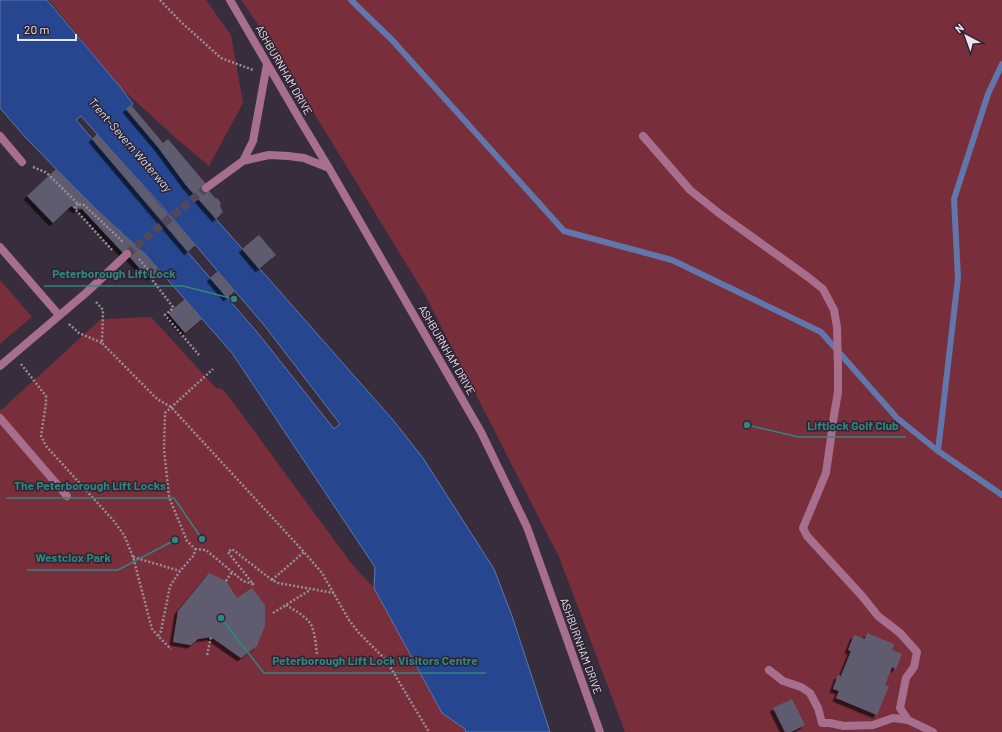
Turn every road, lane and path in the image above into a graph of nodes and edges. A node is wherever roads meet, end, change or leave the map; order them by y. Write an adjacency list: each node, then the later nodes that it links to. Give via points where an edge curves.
1 (160, 0): 4 (path, via 222,58)
2 (230, 0): 3 (street, ASHBURNHAM DRIVE)
3 (267, 64): 4 (street); 9 (street, ASHBURNHAM DRIVE)
4 (265, 74): 8 (street, via 252,141)
5 (0, 136): 7 (street)
6 (643, 136): 46 (street, via 690,190 823,289 834,310 837,327 838,392 826,473 803,528 807,536 878,616 900,633 917,652 914,668 906,678 900,708)
7 (22, 162): 11 (path, via 45,172)
8 (243, 162): 9 (street, via 270,155 288,156 304,158); 10 (street)
9 (329, 168): 48 (street, ASHBURNHAM DRIVE, via 481,432 527,527)
10 (206, 188)
11 (78, 204): 12 (path, via 84,205); 14 (path, via 75,209)
12 (123, 242)
13 (0, 247): 20 (street)
14 (115, 254)
15 (127, 254): 19 (street)
16 (139, 258): 17 (path)
17 (153, 276)
18 (150, 277): 23 (path, via 172,307 164,315)
19 (87, 292): 20 (street); 21 (path, via 103,310)
20 (60, 315): 21 (path, via 79,333); 22 (street)
21 (102, 343): 26 (path, via 157,399)
22 (13, 354): 24 (street); 31 (path, via 46,396 41,436 46,446 113,520 124,535)
23 (199, 355)
24 (0, 366)
25 (213, 369): 26 (path)
26 (171, 407): 29 (path, via 165,413 164,449 169,497 187,541); 30 (path)
27 (0, 418): 28 (street)
28 (67, 496)
29 (195, 549): 32 (path, via 194,556); 33 (path, via 206,550)
30 (304, 552): 34 (path); 37 (path, via 322,573)
31 (133, 557): 32 (path); 40 (path, via 152,629)
32 (180, 572): 40 (path, via 170,586)
33 (232, 572): 34 (path, via 243,581 253,584 228,552 232,549); 35 (path)
34 (272, 580): 36 (path, via 278,584)
35 (226, 581)
36 (311, 590): 37 (path); 38 (path)
37 (334, 594): 47 (path, via 359,633 386,660)
38 (286, 605): 39 (path); 44 (path, via 310,624)
39 (273, 613)
40 (158, 636): 42 (path)
41 (211, 637): 43 (path)
42 (171, 649)
43 (207, 655)
44 (317, 655)
45 (769, 670): 46 (street, via 783,681 810,693 822,723 844,726 873,725 893,718)
46 (908, 720): 49 (street)
47 (429, 732)
48 (600, 732)
49 (933, 732)

